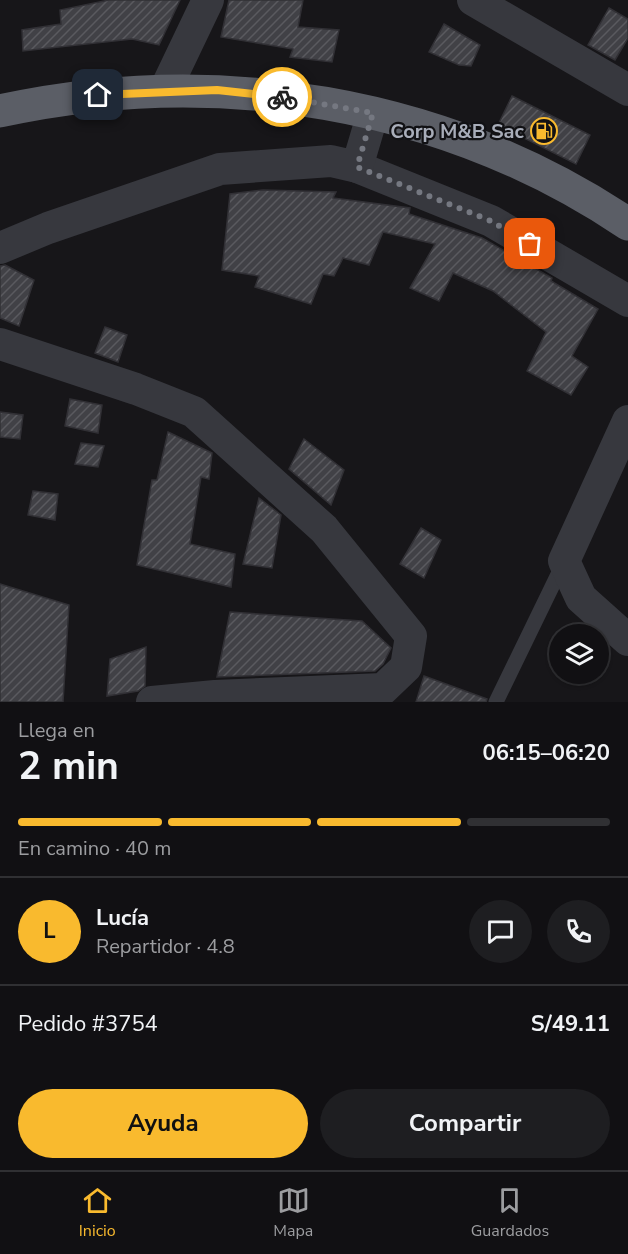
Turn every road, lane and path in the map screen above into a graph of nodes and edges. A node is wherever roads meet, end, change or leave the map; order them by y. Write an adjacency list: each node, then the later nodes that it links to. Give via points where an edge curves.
1 (208, 0): 3 (street)
2 (474, 0): 4 (street)
3 (165, 90): 5 (highway, via 116,92); 6 (highway, via 256,94)
4 (628, 90)
5 (0, 111)
6 (373, 113): 7 (street); 8 (highway, via 423,126 526,168 591,199)
7 (357, 167): 9 (street, via 331,161 220,169); 10 (street, via 491,221)
8 (628, 224)
9 (0, 248)
10 (628, 301)
11 (0, 344): 15 (street, via 194,412 324,529 411,636 406,667 383,689)
12 (628, 421): 13 (street)
13 (564, 561): 14 (street, via 581,598); 16 (lane)
14 (628, 640)
15 (152, 702)
16 (496, 702)

